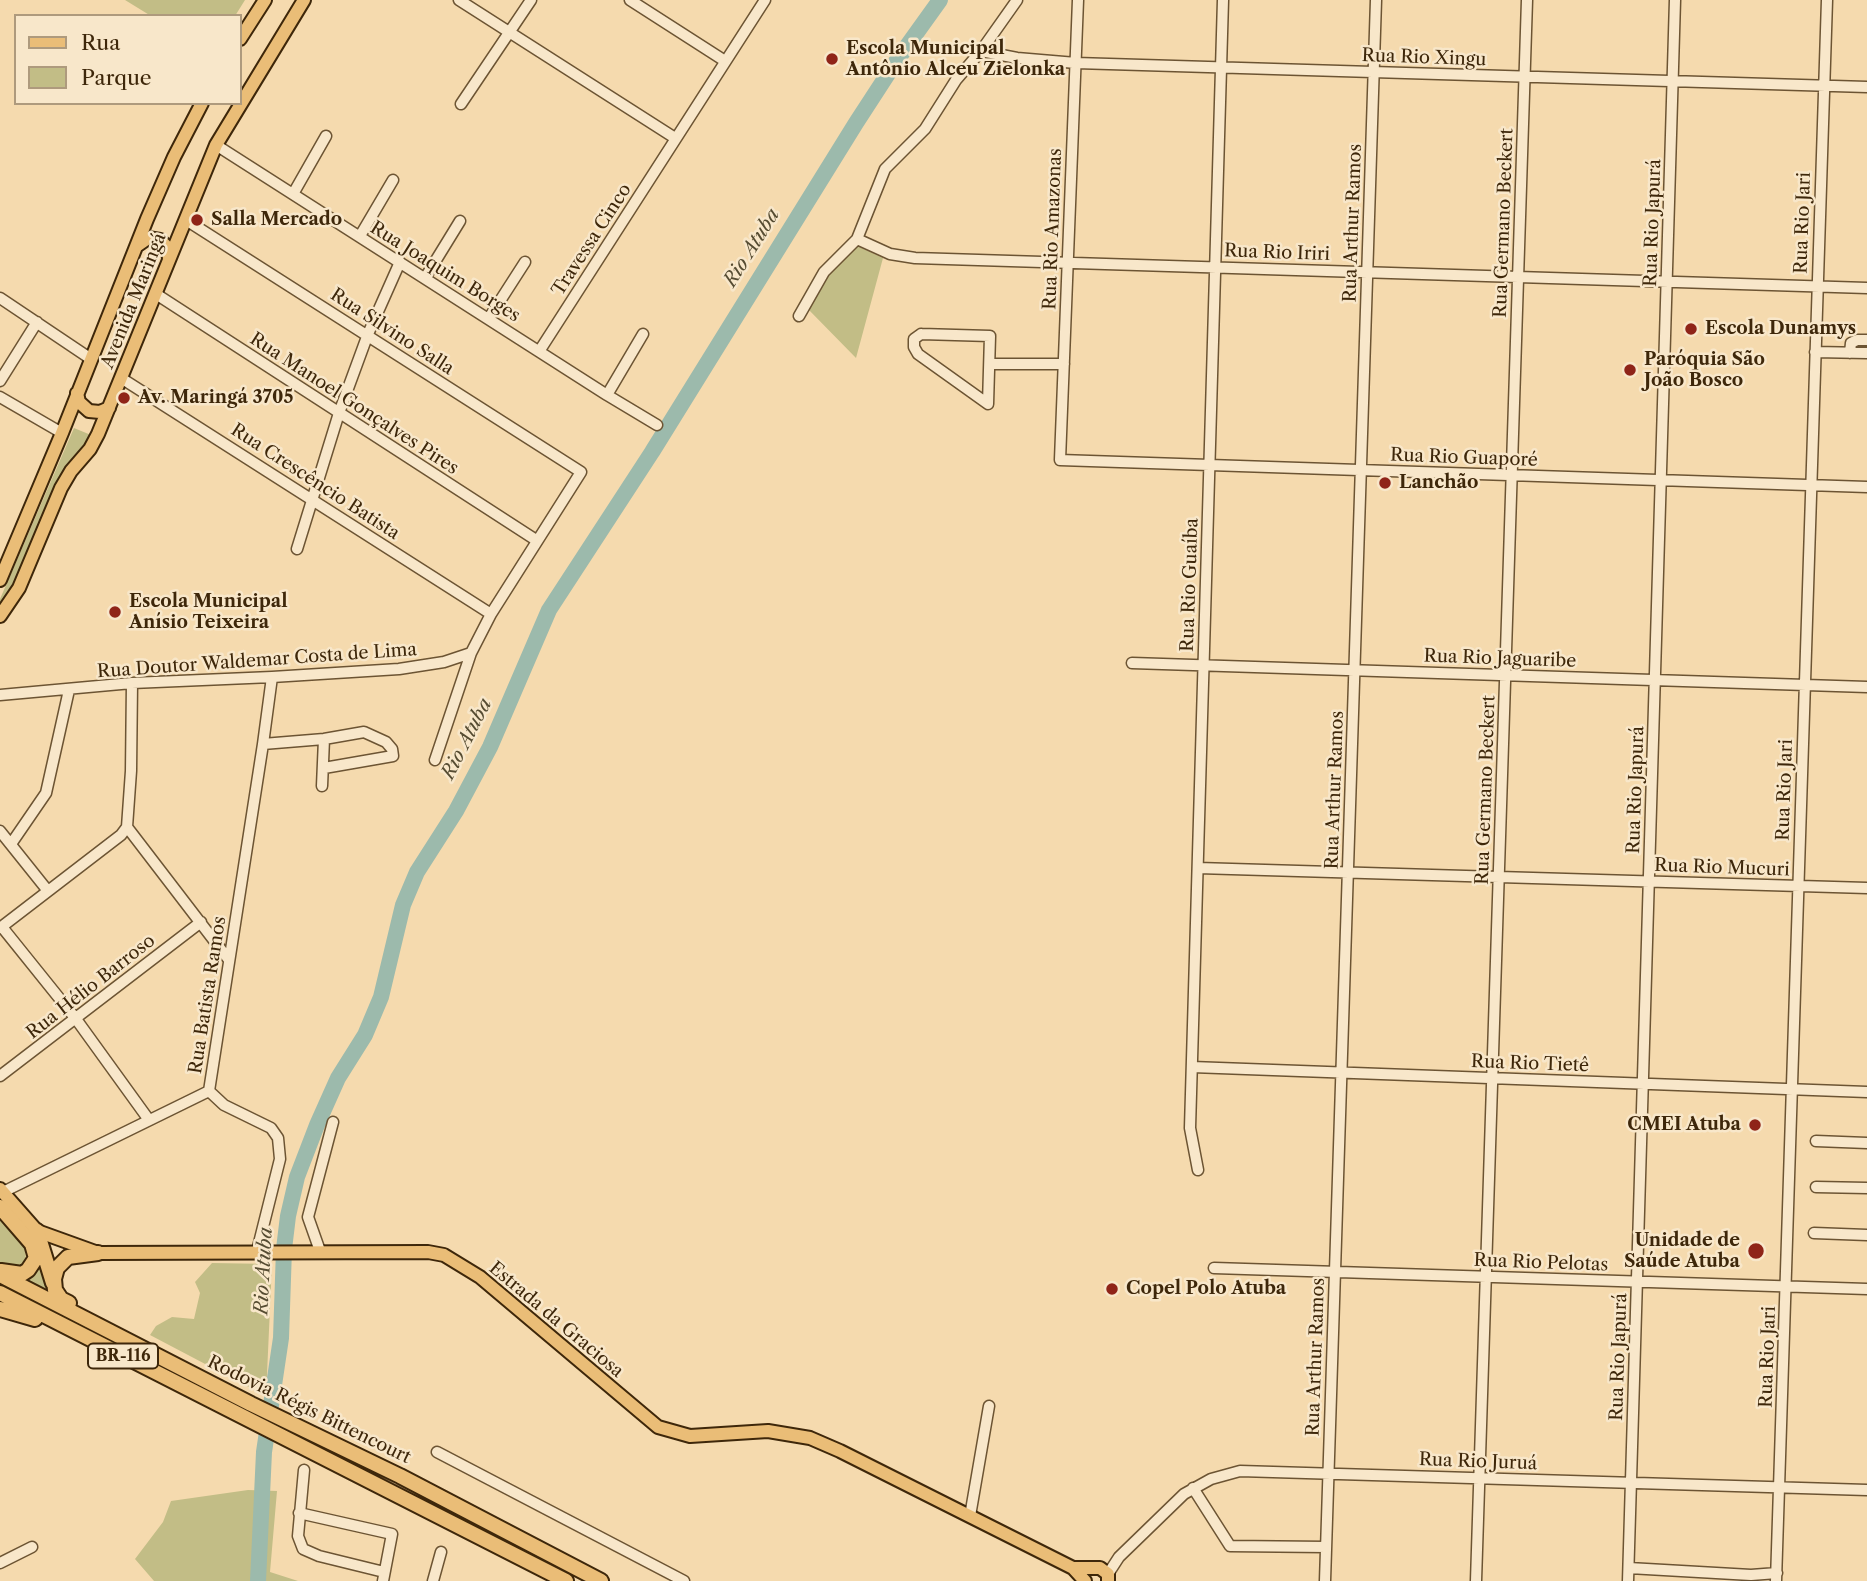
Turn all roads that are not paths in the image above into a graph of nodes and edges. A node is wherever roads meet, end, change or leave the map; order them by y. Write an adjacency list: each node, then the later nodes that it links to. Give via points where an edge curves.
1 (265, 0): 15 (main road)
2 (304, 0): 25 (main road, Avenida Maringá)
3 (459, 0): 14 (street)
4 (531, 0): 14 (street)
5 (630, 0): 17 (street)
6 (765, 0): 17 (street, Travessa Cinco)
7 (1017, 0): 16 (street)
8 (1078, 0): 18 (street, Rua Rio Amazonas)
9 (1223, 0): 19 (street, Rua Rio Guaíba)
10 (1376, 0): 20 (street, Rua Arthur Ramos)
11 (1527, 0): 21 (street, Rua Germano Beckert)
12 (1675, 0): 22 (street, Rua Rio Japurá)
13 (1827, 0): 23 (street, Rua Rio Jari)
14 (510, 32): 26 (street); 30 (street)
15 (242, 36)
16 (981, 51): 18 (street, Rua Rio Xingu); 37 (street, via 925,129 886,169)
17 (724, 61): 30 (street, Travessa Cinco)
18 (1076, 63): 19 (street, Rua Rio Xingu); 42 (street, Rua Rio Amazonas)
19 (1221, 67): 20 (street, Rua Rio Xingu); 43 (street, Rua Rio Guaíba)
20 (1373, 72): 21 (street, Rua Rio Xingu); 44 (street, Rua Arthur Ramos)
21 (1525, 76): 22 (street, Rua Rio Xingu); 45 (street, Rua Germano Beckert)
22 (1673, 81): 23 (street, Rua Rio Xingu); 47 (street, Rua Rio Japurá)
23 (1824, 85): 24 (street, Rua Rio Xingu); 48 (street, Rua Rio Jari)
24 (1867, 87)
25 (242, 102)
26 (461, 104)
27 (200, 105): 38 (main road, Avenida Maringá)
28 (240, 105): 31 (main road, Avenida Maringá)
29 (326, 136): 33 (street)
30 (675, 138): 58 (street, Travessa Cinco)
31 (216, 145): 33 (street, Rua Joaquim Borges); 34 (main road, Avenida Maringá)
32 (393, 180): 36 (street)
33 (293, 194): 36 (street, Rua Joaquim Borges)
34 (186, 220): 39 (main road, Avenida Maringá); 55 (street, Rua Silvino Salla)
35 (460, 221): 46 (street)
36 (360, 236): 40 (street, Rua Joaquim Borges)
37 (857, 239): 42 (street, Rua Rio Iriri, via 903,256); 52 (street, via 824,272)
38 (136, 248): 39 (main road, via 149,238 160,240 168,248); 62 (main road, Avenida Maringá)
39 (169, 260): 50 (main road, Avenida Maringá)
40 (400, 262): 46 (street, Rua Joaquim Borges); 55 (street)
41 (524, 262): 53 (street)
42 (1068, 263): 43 (street, Rua Rio Iriri); 64 (street, Rua Rio Amazonas)
43 (1215, 267): 44 (street, Rua Rio Iriri); 75 (street, Rua Rio Guaíba)
44 (1367, 272): 45 (street, Rua Rio Iriri); 76 (street, Rua Arthur Ramos)
45 (1518, 277): 47 (street, Rua Rio Iriri); 77 (street, Rua Germano Beckert)
46 (425, 278): 53 (street, Rua Joaquim Borges)
47 (1667, 281): 48 (street, Rua Rio Iriri); 78 (street, Rua Rio Japurá)
48 (1817, 286): 49 (street, Rua Rio Iriri); 59 (street, Rua Rio Jari)
49 (1867, 288)
50 (156, 294): 65 (main road, Avenida Maringá); 71 (street, Rua Manoel Gonçalves Pires)
51 (0, 298): 54 (street)
52 (799, 316)
53 (489, 318): 58 (street, Rua Joaquim Borges)
54 (37, 322): 62 (street); 66 (street)
55 (368, 334): 71 (street); 82 (street, Rua Silvino Salla, via 581,472)
56 (643, 334): 68 (street)
57 (1867, 340): 60 (street, via 1851,343)
58 (540, 350): 68 (street, Rua Joaquim Borges)
59 (1815, 352): 60 (street); 79 (street, Rua Rio Jari)
60 (1850, 353): 61 (street)
61 (1867, 354)
62 (91, 359): 67 (main road, Avenida Maringá)
63 (990, 364): 63 (street, via 990,335 922,334 914,339 924,360 988,404); 64 (street)
64 (1064, 364): 74 (street, Rua Rio Amazonas)
65 (121, 378): 70 (main road, Avenida Maringá); 81 (street, Rua Crescêncio Batista)
66 (0, 381)
67 (77, 393): 70 (main road, via 89,411); 73 (main road, Avenida Maringá)
68 (607, 396): 72 (street, Rua Joaquim Borges)
69 (0, 397): 73 (street)
70 (109, 408): 86 (main road, Avenida Maringá, via 90,449 61,488 19,588)
71 (339, 413): 81 (street); 82 (street, Rua Manoel Gonçalves Pires)
72 (657, 425)
73 (62, 433): 84 (main road, Avenida Maringá)
74 (1060, 460): 75 (street, Rua Rio Guaporé)
75 (1210, 465): 76 (street, Rua Rio Guaporé); 89 (street, Rua Rio Guaíba)
76 (1361, 470): 77 (street, Rua Rio Guaporé); 90 (street, Rua Arthur Ramos)
77 (1512, 475): 78 (street, Rua Rio Guaporé); 91 (street, Rua Germano Beckert)
78 (1661, 480): 79 (street, Rua Rio Guaporé); 93 (street, Rua Rio Japurá)
79 (1811, 485): 80 (street, Rua Rio Guaporé); 95 (street, Rua Rio Jari)
80 (1867, 486)
81 (312, 499): 83 (street); 85 (street, Rua Crescêncio Batista)
82 (536, 540): 85 (street)
83 (297, 549)
84 (0, 580)
85 (491, 614): 87 (street)
86 (0, 616)
87 (471, 653): 92 (street, Rua Doutor Waldemar Costa de Lima, via 399,669); 101 (street)
88 (1132, 663): 89 (street, Rua Rio Jaguaribe)
89 (1204, 666): 90 (street, Rua Rio Jaguaribe); 107 (street, Rua Rio Guaíba)
90 (1354, 670): 91 (street, Rua Rio Jaguaribe); 108 (street, Rua Arthur Ramos)
91 (1505, 675): 93 (street, Rua Rio Jaguaribe); 109 (street, Rua Germano Beckert)
92 (272, 677): 94 (street, Rua Doutor Waldemar Costa de Lima); 100 (street, Rua Batista Ramos)
93 (1655, 680): 95 (street, Rua Rio Jaguaribe); 110 (street, Rua Rio Japurá)
94 (132, 683): 97 (street, Rua Doutor Waldemar Costa de Lima); 104 (street)
95 (1804, 685): 96 (street, Rua Rio Jaguaribe); 111 (street, Rua Rio Jari)
96 (1867, 687)
97 (69, 690): 98 (street, Rua Doutor Waldemar Costa de Lima); 106 (street, via 46,793)
98 (0, 695)
99 (324, 739): 100 (street); 102 (street); 102 (street, via 364,732 386,742 393,756)
100 (264, 744): 116 (street, Rua Batista Ramos)
101 (435, 760)
102 (324, 768): 103 (street)
103 (323, 786)
104 (127, 827): 113 (street); 114 (street)
105 (0, 831): 106 (street)
106 (11, 844): 113 (street)
107 (1198, 868): 108 (street, Rua Rio Mucuri); 118 (street, Rua Rio Guaíba)
108 (1348, 873): 109 (street, Rua Rio Mucuri); 119 (street, Rua Arthur Ramos)
109 (1499, 877): 110 (street, Rua Rio Mucuri); 121 (street, Rua Germano Beckert)
110 (1649, 882): 111 (street, Rua Rio Mucuri); 122 (street, Rua Rio Japurá)
111 (1798, 886): 112 (street, Rua Rio Mucuri); 123 (street, Rua Rio Jari)
112 (1867, 888)
113 (48, 891): 115 (street)
114 (201, 922): 116 (street); 117 (street, Rua Hélio Barroso)
115 (1, 927): 117 (street)
116 (229, 960): 124 (street, Rua Batista Ramos)
117 (76, 1019): 120 (street, Rua Hélio Barroso); 126 (street)
118 (1192, 1067): 119 (street, Rua Rio Tietê); 130 (street, Rua Rio Guaíba, via 1190,1128)
119 (1341, 1072): 121 (street, Rua Rio Tietê); 141 (street, Rua Arthur Ramos)
120 (0, 1076)
121 (1492, 1078): 122 (street, Rua Rio Tietê); 143 (street, Rua Germano Beckert)
122 (1643, 1083): 123 (street, Rua Rio Tietê); 144 (street, Rua Rio Japurá)
123 (1792, 1089): 125 (street, Rua Rio Tietê); 146 (street, Rua Rio Jari)
124 (209, 1091): 126 (street, Rua Batista Ramos); 137 (street, via 224,1105 271,1128 278,1138 279,1159)
125 (1867, 1092)
126 (149, 1120): 133 (street, Rua Batista Ramos)
127 (333, 1122): 138 (street, via 308,1217)
128 (1816, 1141): 129 (street)
129 (1867, 1143)
130 (1198, 1170)
131 (1816, 1187): 132 (street)
132 (1867, 1188)
133 (1, 1196): 134 (main road, Estrada da Graciosa); 142 (highway, via 36,1258 22,1274)
134 (37, 1231): 139 (main road, Estrada da Graciosa); 145 (highway)
135 (1814, 1233): 136 (street)
136 (1867, 1235)
137 (263, 1251): 138 (main road, Estrada da Graciosa); 139 (main road, Estrada da Graciosa)
138 (320, 1251): 162 (main road, Estrada da Graciosa, via 444,1255 480,1277 658,1427 690,1436 768,1432 810,1438)
139 (98, 1252): 145 (highway, via 64,1260)
140 (1214, 1268): 141 (street, Rua Rio Pelotas)
141 (1335, 1272): 143 (street, Rua Rio Pelotas); 155 (street, Rua Arthur Ramos)
142 (0, 1273): 150 (highway, Rodovia Régis Bittencourt / BR-116)
143 (1486, 1277): 144 (street, Rua Rio Pelotas); 156 (street, Rua Germano Beckert)
144 (1637, 1281): 146 (street, Rua Rio Pelotas); 157 (street, Rua Rio Japurá)
145 (54, 1284): 150 (highway, via 61,1299 139,1339)
146 (1786, 1286): 147 (street, Rua Rio Pelotas); 158 (street, Rua Rio Jari)
147 (1867, 1289)
148 (0, 1293): 151 (highway, Rodovia Régis Bittencourt / BR-116)
149 (0, 1309): 151 (highway, via 30,1317 124,1364)
150 (192, 1373): 176 (highway, Rodovia Régis Bittencourt / BR-116)
151 (184, 1387): 167 (highway, Rodovia Régis Bittencourt / BR-116)
152 (989, 1406): 162 (street)
153 (438, 1452): 177 (street)
154 (304, 1470): 161 (street)
155 (1328, 1473): 156 (street, Rua Rio Juruá); 159 (street, Rua Rio Juruá, via 1240,1471); 164 (street, Rua Arthur Ramos)
156 (1479, 1477): 157 (street, Rua Rio Juruá); 180 (street, Rua Germano Beckert)
157 (1631, 1482): 158 (street, Rua Rio Juruá); 169 (street, Rua Rio Japurá)
158 (1779, 1487): 160 (street, Rua Rio Juruá); 172 (street, Rua Rio Jari)
159 (1193, 1488): 164 (street, via 1230,1546); 170 (street, Rua Rio Juruá, via 1171,1504)
160 (1867, 1490)
161 (299, 1513): 171 (street, via 298,1536 303,1549); 171 (street, via 392,1534)
162 (970, 1516): 168 (main road, Estrada da Graciosa)
163 (32, 1546): 166 (street)
164 (1326, 1547): 179 (street, Rua Arthur Ramos)
165 (442, 1552): 173 (street)
166 (0, 1563)
167 (531, 1563): 174 (main road); 175 (highway, Rodovia Régis Bittencourt / BR-116)
168 (1073, 1568): 170 (main road, Estrada da Graciosa); 178 (main road, Estrada da Graciosa)
169 (1629, 1568): 172 (street); 181 (street, Rua Rio Japurá)
170 (1105, 1575): 178 (main road, via 1088,1574)
171 (384, 1576)
172 (1777, 1577)
173 (433, 1581)
174 (559, 1581)
175 (566, 1581)
176 (601, 1581)
177 (684, 1581)
178 (1086, 1581)
179 (1325, 1581)
180 (1476, 1581)
181 (1628, 1581)

